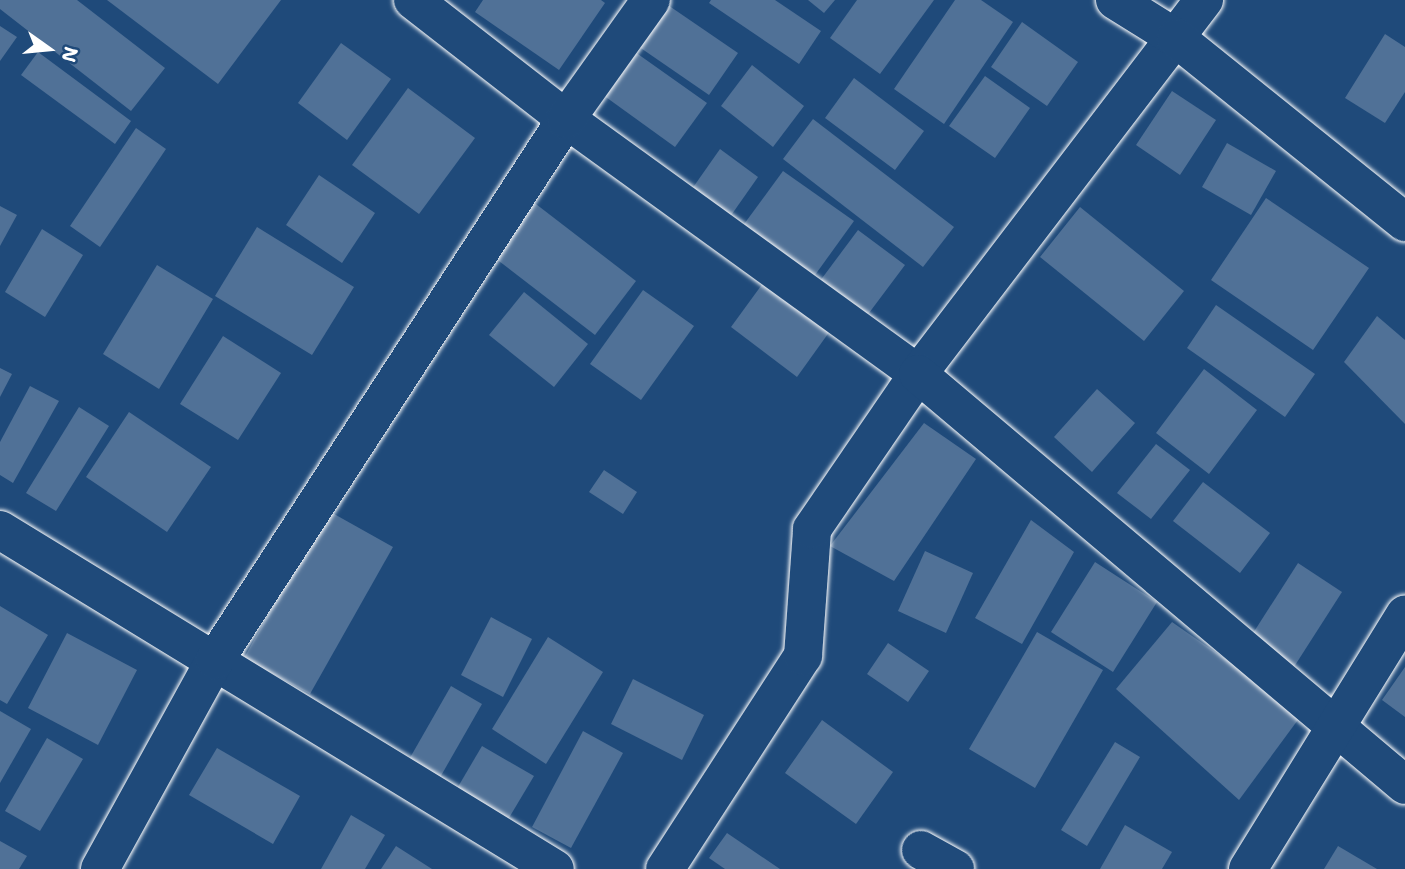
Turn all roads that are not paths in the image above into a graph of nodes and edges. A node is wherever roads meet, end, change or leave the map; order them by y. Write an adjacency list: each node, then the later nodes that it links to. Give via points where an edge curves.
1 (413, 0): 6 (street)
2 (651, 0): 6 (street)
3 (1115, 0): 5 (street)
4 (1204, 0): 5 (street)
5 (1176, 38): 7 (street); 8 (street)
6 (566, 119): 8 (street); 11 (street)
7 (1405, 222)
8 (918, 373): 12 (street); 17 (street, via 812,529 803,656)
9 (0, 530): 11 (street)
10 (1405, 615): 12 (street)
11 (215, 660): 15 (street); 16 (street)
12 (1336, 731): 13 (street); 19 (street)
13 (1405, 785)
14 (921, 850): 18 (street)
15 (100, 869)
16 (555, 869)
17 (665, 869)
18 (955, 869)
19 (1248, 869)

